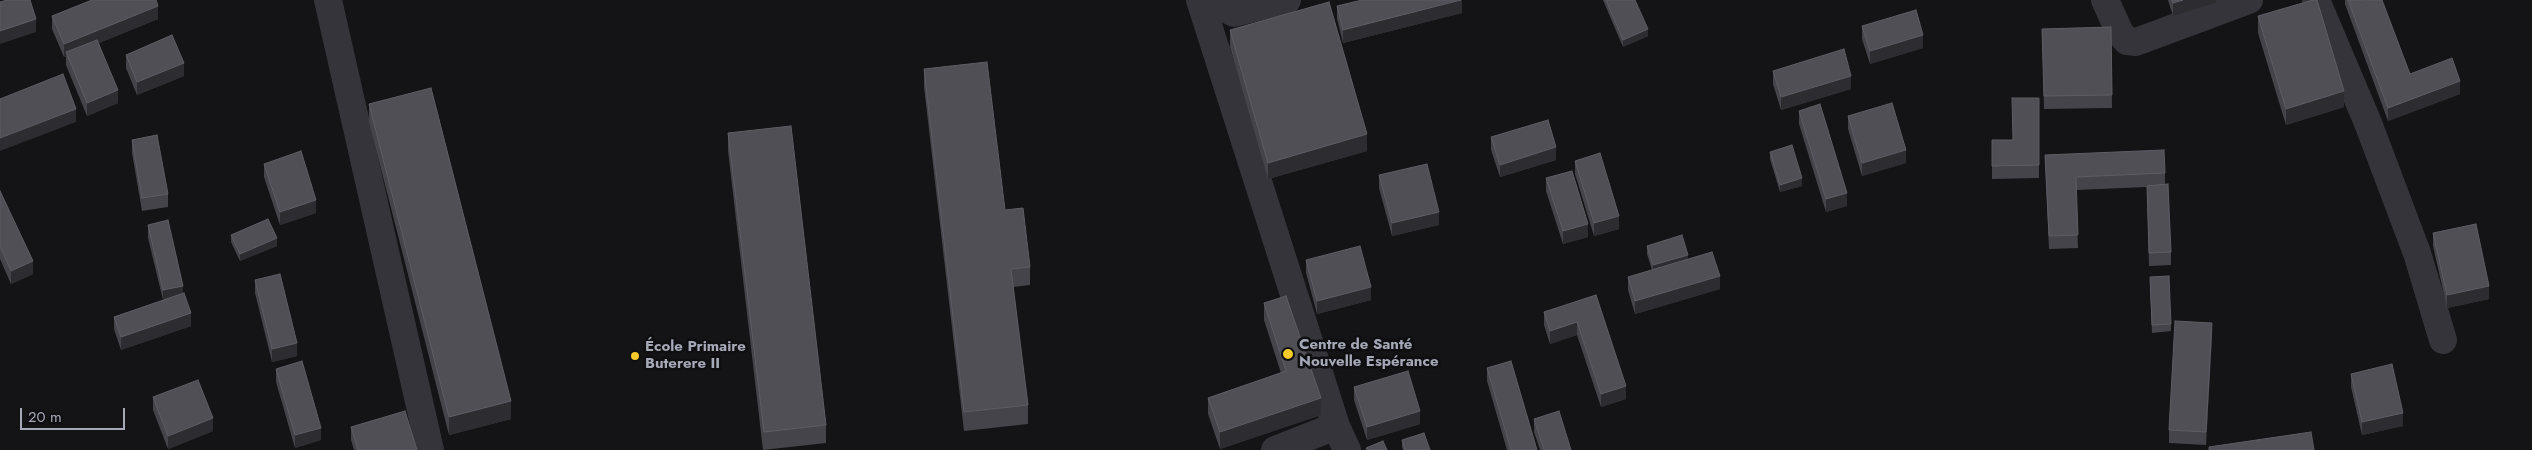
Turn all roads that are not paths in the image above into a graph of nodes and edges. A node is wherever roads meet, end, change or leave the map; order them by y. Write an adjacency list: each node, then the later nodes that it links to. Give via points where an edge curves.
1 (328, 0): 10 (street)
2 (1200, 0): 9 (street)
3 (1210, 0): 4 (street, via 1234,13)
4 (1287, 0)
5 (2105, 0): 6 (street, via 2120,33 2127,41 2136,42)
6 (2249, 0)
7 (2316, 0): 8 (street, via 2414,244)
8 (2443, 340)
9 (1336, 426): 11 (street); 12 (street)
10 (430, 450)
11 (1275, 450)
12 (1347, 450)

